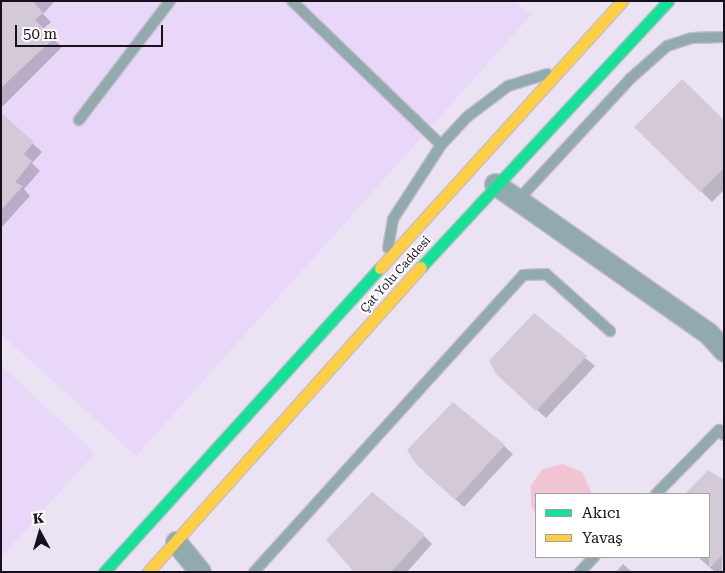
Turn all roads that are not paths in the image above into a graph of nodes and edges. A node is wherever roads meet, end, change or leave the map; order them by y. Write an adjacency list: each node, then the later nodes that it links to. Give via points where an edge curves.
1 (170, 1): 7 (lane)
2 (292, 1): 8 (lane)
3 (622, 1): 6 (highway, Çat Yolu Caddesi)
4 (668, 1): 9 (highway, Çat Yolu Caddesi)
5 (724, 37): 10 (lane, via 692,38 667,46 631,78)
6 (557, 70): 8 (lane, via 508,86 467,117); 11 (highway, Çat Yolu Caddesi)
7 (79, 120)
8 (441, 145): 11 (lane, via 394,218)
9 (495, 184): 10 (street); 16 (highway, Çat Yolu Caddesi)
10 (518, 200): 13 (street, via 708,332)
11 (385, 262): 19 (highway, Çat Yolu Caddesi)
12 (610, 331): 18 (lane, via 546,274 523,275)
13 (724, 351)
14 (724, 435): 15 (lane, via 719,430)
15 (657, 493)
16 (176, 542): 20 (highway, Çat Yolu Caddesi); 21 (street)
17 (593, 558): 22 (lane)
18 (256, 571)
19 (104, 572)
20 (148, 572)
21 (200, 572)
22 (580, 572)

